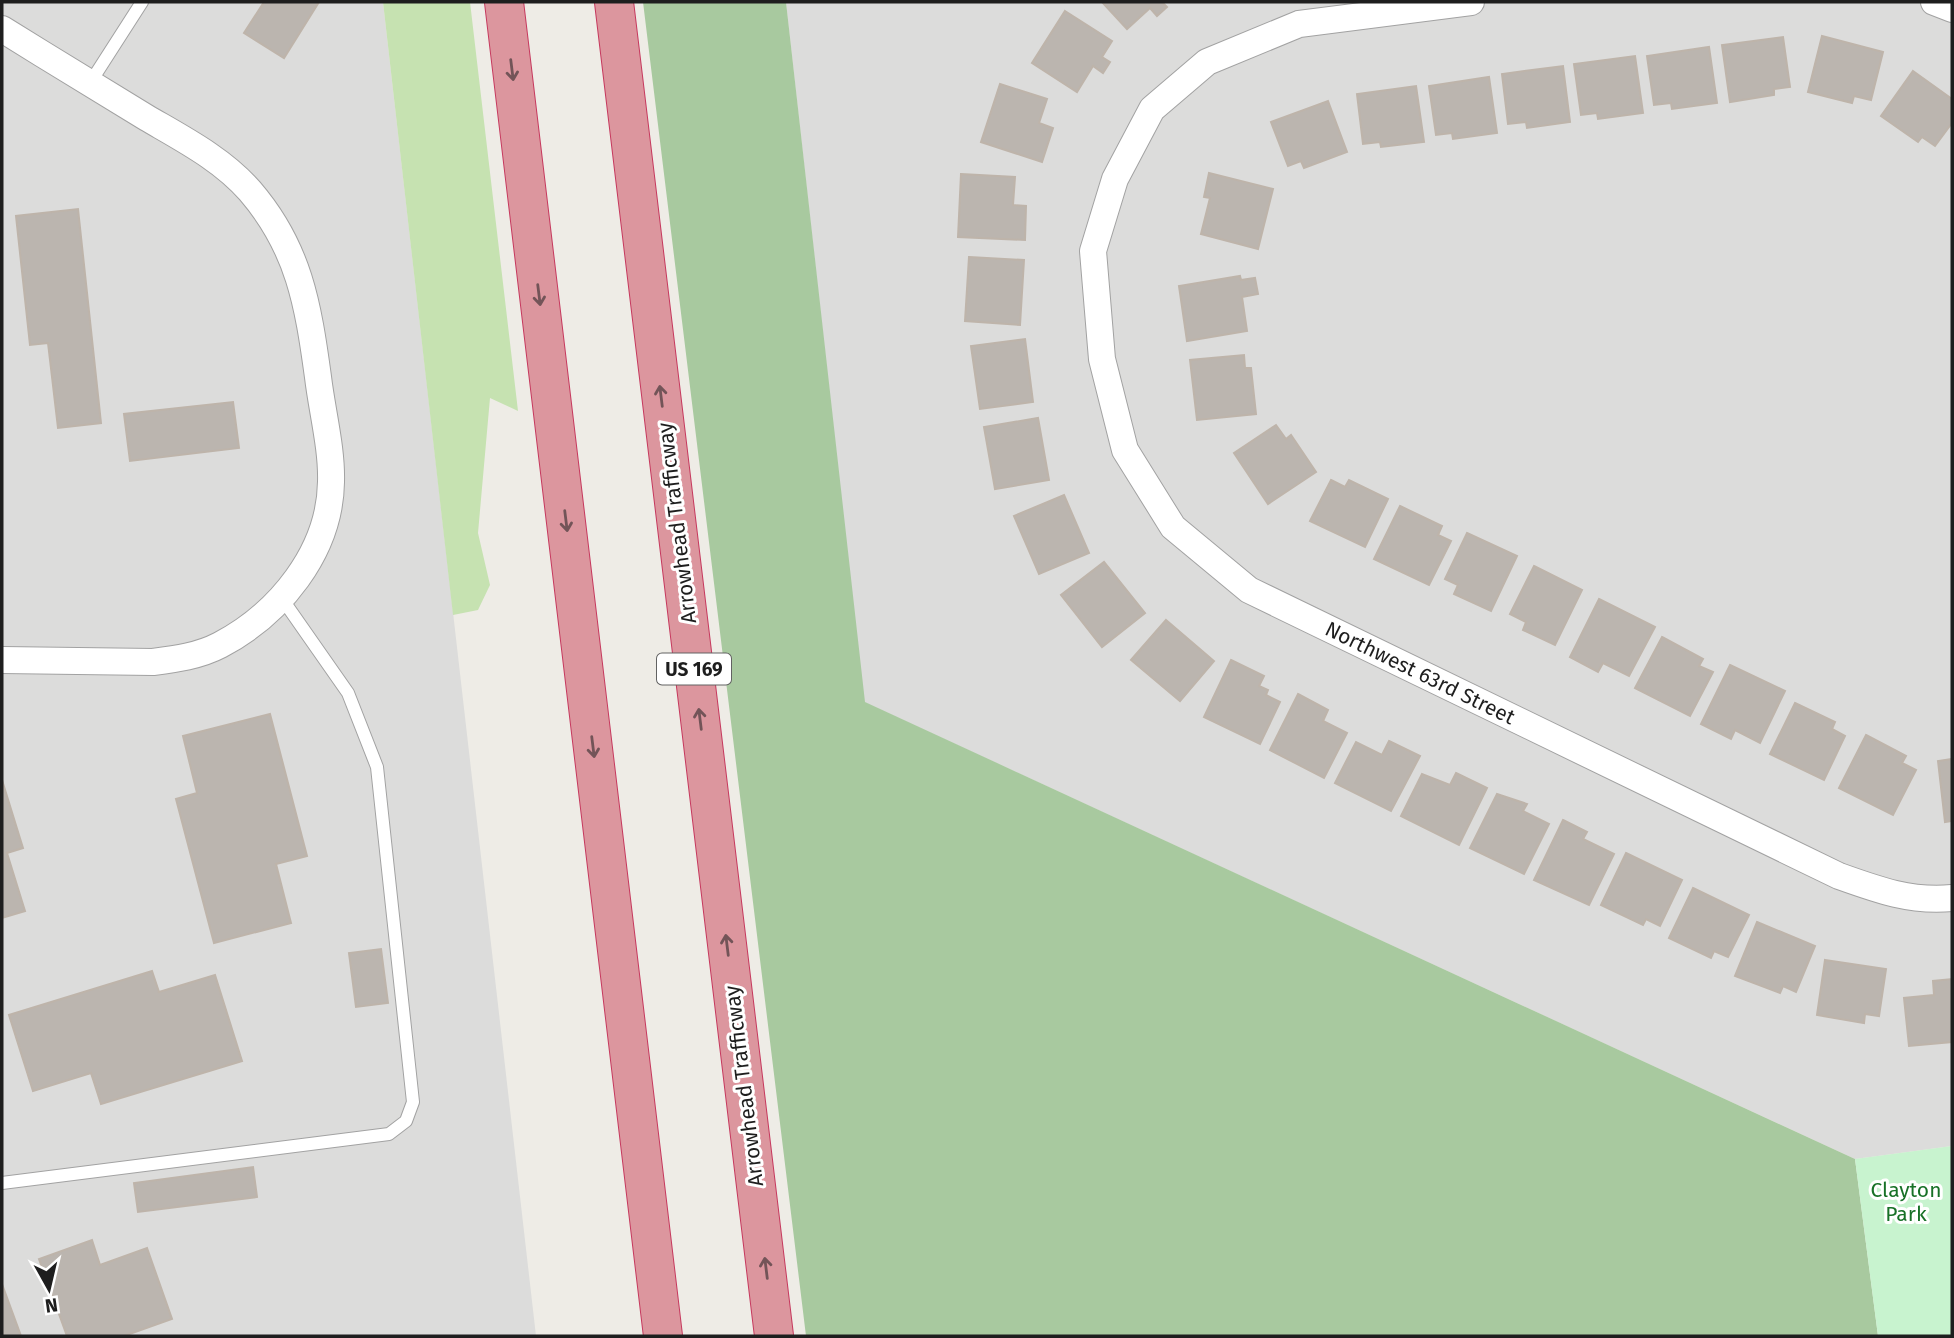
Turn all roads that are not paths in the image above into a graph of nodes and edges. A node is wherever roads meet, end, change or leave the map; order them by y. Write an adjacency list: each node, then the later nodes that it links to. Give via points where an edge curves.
1 (142, 2): 8 (lane)
2 (504, 2): 13 (highway, one-way to 13)
3 (614, 2): 14 (highway, Arrowhead Trafficway / US 169, one-way to 3)
4 (1471, 2): 11 (street, Northwest 63rd Street, via 1299,24 1207,62 1152,108 1115,179 1093,251 1102,359 1125,450 1173,527 1249,590 1839,876 1893,896)
5 (1934, 2): 6 (street)
6 (1952, 9)
7 (2, 29): 8 (street)
8 (90, 83): 9 (street, via 217,160 249,190 296,263 308,305 331,481 316,547)
9 (283, 600): 10 (street, via 220,645 176,659); 12 (lane, via 348,693 377,767 413,1101 406,1121 389,1134)
10 (2, 660)
11 (1952, 898)
12 (2, 1183)
13 (663, 1336)
14 (774, 1336)

